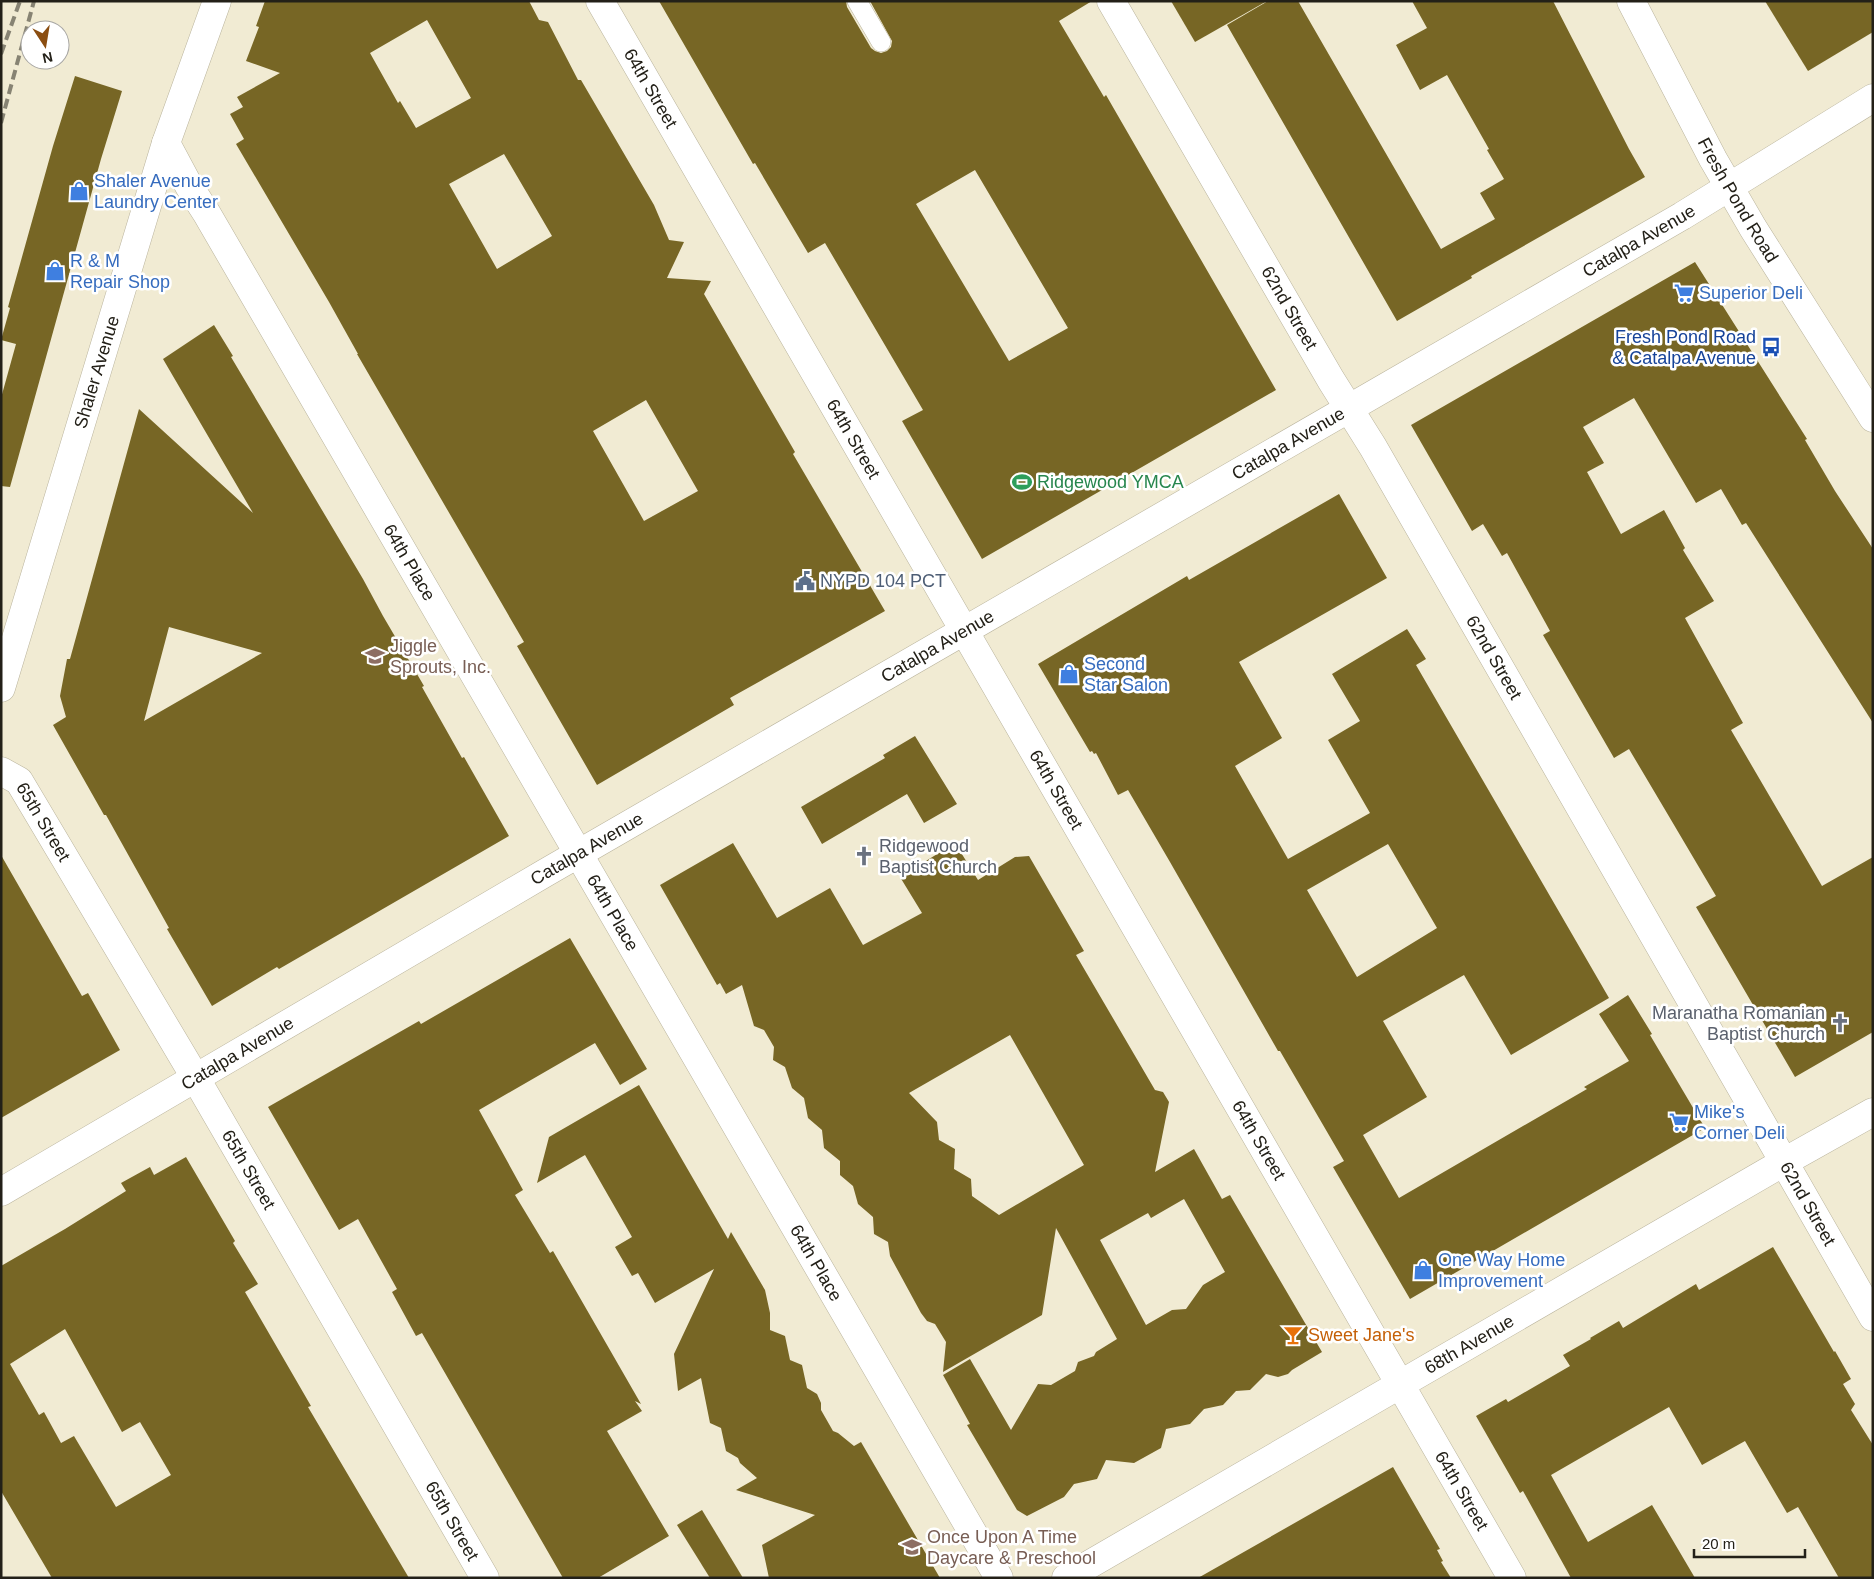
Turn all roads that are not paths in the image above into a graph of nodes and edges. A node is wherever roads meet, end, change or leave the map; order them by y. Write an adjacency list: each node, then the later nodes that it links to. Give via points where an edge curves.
1 (217, 1): 8 (street, Shaler Avenue)
2 (600, 1): 12 (street, 64th Street)
3 (858, 1): 6 (lane)
4 (1111, 1): 10 (street, 62nd Street)
5 (1631, 1): 9 (street, Fresh Pond Road)
6 (881, 42)
7 (1873, 98): 9 (street, Catalpa Avenue)
8 (166, 143): 13 (street, Shaler Avenue); 15 (street, 64th Place)
9 (1729, 187): 10 (street, Catalpa Avenue); 11 (street, Fresh Pond Road)
10 (1349, 408): 12 (street, Catalpa Avenue); 18 (street, 62nd Street)
11 (1873, 418)
12 (964, 631): 15 (street, Catalpa Avenue); 21 (street, 64th Street)
13 (1, 688)
14 (1, 771): 16 (street, 65th Street, via 19,781)
15 (579, 853): 16 (street, Catalpa Avenue); 23 (street, 64th Place)
16 (195, 1076): 19 (street, Catalpa Avenue); 22 (street, 65th Street)
17 (1873, 1112): 18 (street, 68th Avenue)
18 (1784, 1162): 20 (street, 62nd Street); 21 (street, 68th Avenue)
19 (1, 1192)
20 (1873, 1317)
21 (1400, 1385): 24 (street, 68th Avenue); 25 (street, 64th Street)
22 (486, 1578)
23 (999, 1578)
24 (1066, 1578)
25 (1512, 1578)

